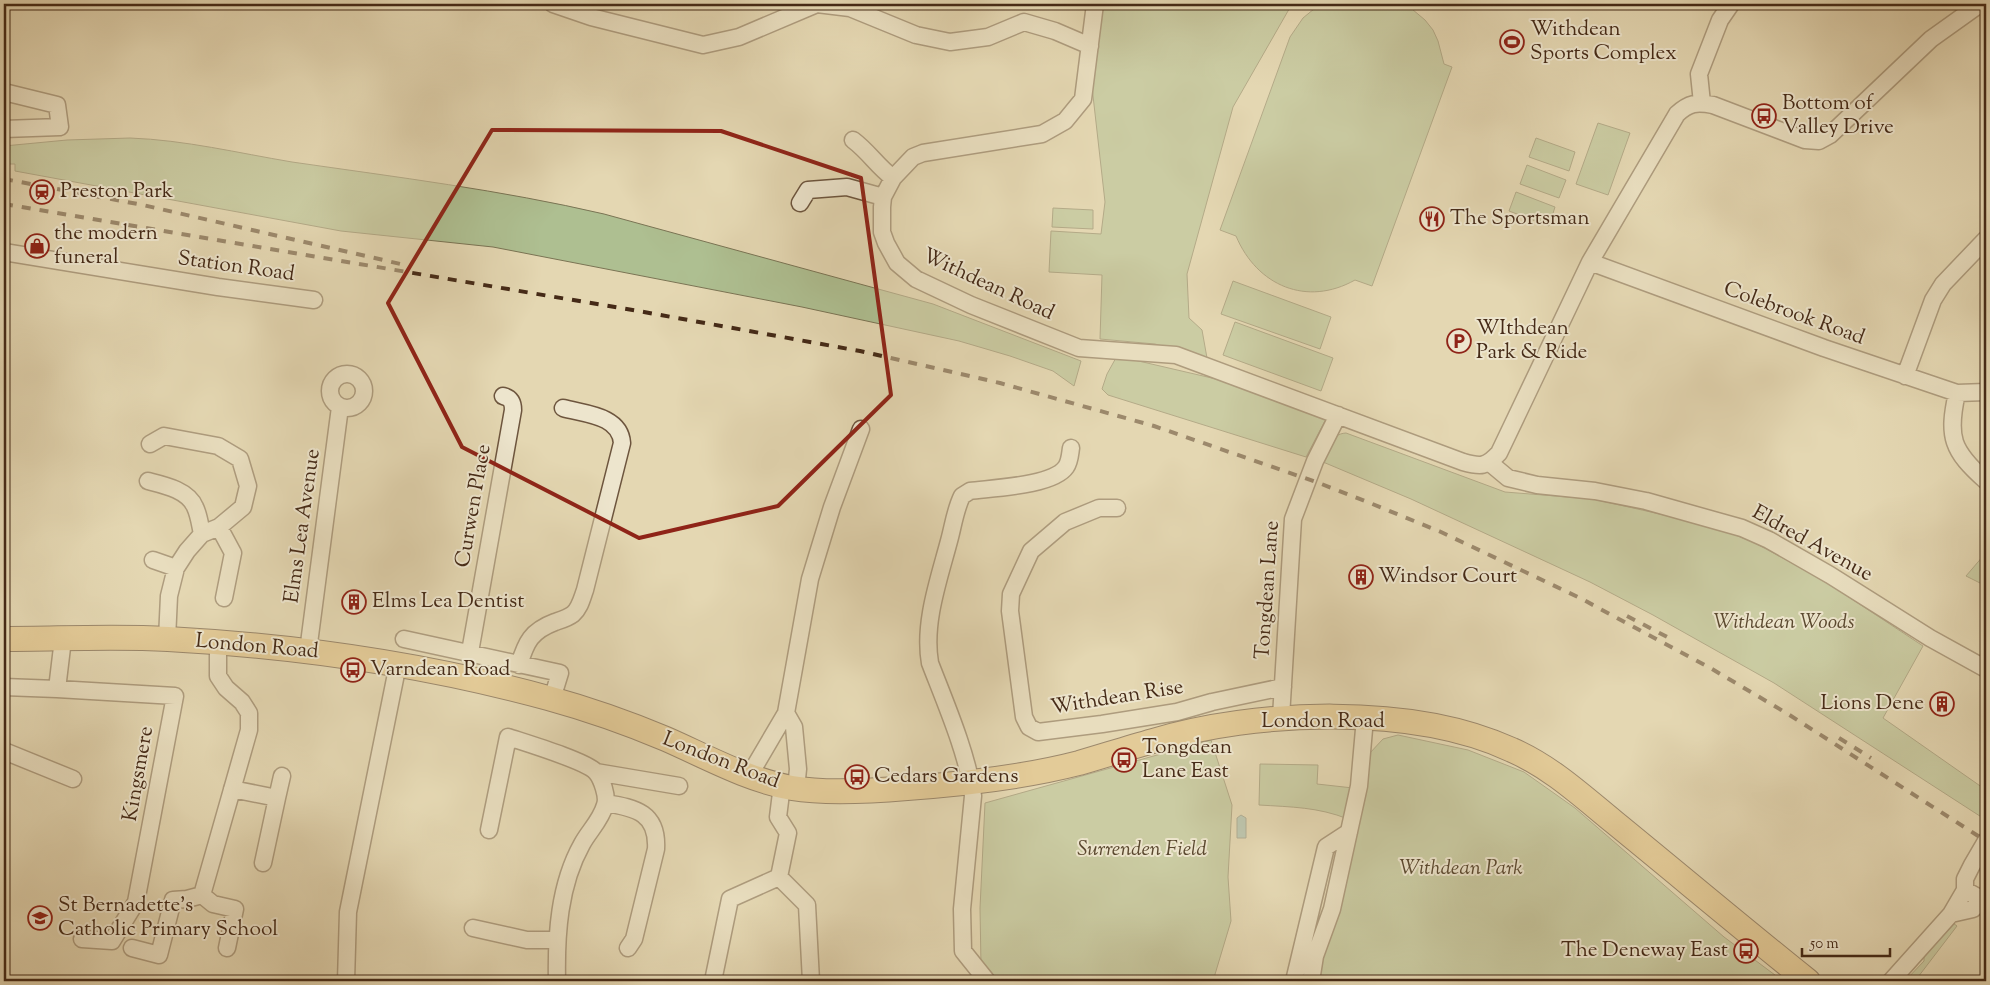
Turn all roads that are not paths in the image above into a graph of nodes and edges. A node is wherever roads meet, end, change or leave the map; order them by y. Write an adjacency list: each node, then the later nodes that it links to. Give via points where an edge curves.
1 (553, 4): 5 (street, via 591,17 703,45 739,36 817,4 850,8 916,34 950,42 988,37 1024,22)
2 (1096, 4): 5 (street, Withdean Road)
3 (1731, 4): 7 (street, via 1720,20 1699,74)
4 (1980, 4): 7 (street, via 1931,38 1830,135 1819,141 1805,140)
5 (1090, 46): 10 (street, Withdean Road, via 1083,99 1065,121 1042,134 923,153 913,157)
6 (4, 92): 8 (street, via 57,105 60,127)
7 (1702, 103): 15 (street, via 1687,105 1677,114)
8 (4, 128)
9 (853, 140): 10 (street)
10 (893, 178): 11 (street, Withdean Road)
11 (883, 197): 12 (street, via 847,187 808,190); 23 (street, Withdean Road, via 886,243 897,263 916,279 1079,348 1176,355)
12 (800, 203)
13 (1986, 239): 17 (street, via 1943,284 1933,300)
14 (4, 251): 16 (street, Station Road)
15 (1590, 262): 17 (street, Colebrook Road); 27 (street, via 1510,430)
16 (314, 300)
17 (1905, 376): 19 (street, Colebrook Road)
18 (1986, 392): 19 (street, Colebrook Road)
19 (1957, 393): 29 (street, via 1951,417 1954,443 1968,464)
20 (502, 396): 42 (street, Curwen Place, via 513,403 513,410)
21 (340, 407): 41 (street, Elms Lea Avenue)
22 (563, 408): 44 (street, via 610,421 619,429 622,443 578,608 568,618 536,631 526,644)
23 (1341, 416): 27 (street, via 1463,462 1478,466); 47 (street, Tongdean Lane, via 1314,461 1293,519)
24 (861, 429): 50 (street, via 810,579)
25 (150, 444): 31 (street, via 164,436 218,446 240,459 248,486 243,507)
26 (1071, 448): 58 (street, via 1065,468 1051,478 970,491 960,501 936,591 928,650)
27 (1490, 463): 45 (street, Eldred Avenue, via 1508,478 1646,501 1742,528 1830,575)
28 (148, 481): 32 (street, via 165,485 186,496 195,506)
29 (1986, 481)
30 (1117, 508): 47 (street, Withdean Rise, via 1099,508 1065,522 1031,551 1011,594 1018,674 1024,717 1029,727 1038,732 1124,721)
31 (219, 527): 32 (street); 35 (street, via 233,553)
32 (202, 534): 34 (street)
33 (153, 560): 34 (street)
34 (176, 568): 38 (street, via 169,596)
35 (224, 598)
36 (4, 639): 37 (highway, London Road)
37 (63, 639): 38 (highway, London Road); 48 (street)
38 (167, 639): 40 (highway, London Road)
39 (404, 639): 42 (street)
40 (218, 643): 41 (highway, London Road); 61 (street, via 218,676 248,713 249,730)
41 (308, 651): 43 (highway, London Road)
42 (470, 652): 44 (street)
43 (398, 664): 49 (highway, London Road); 76 (street, via 348,912)
44 (519, 665): 49 (street, via 560,673)
45 (1986, 669)
46 (4, 686): 48 (street, Kingsmere)
47 (1283, 687): 51 (street, Tongdean Lane)
48 (57, 689): 71 (street, Kingsmere, via 175,696 136,902 112,941)
49 (552, 699): 56 (highway, London Road, via 648,732)
50 (786, 713): 56 (street); 60 (street, via 794,727 798,769)
51 (1281, 717): 52 (highway, London Road); 58 (highway, London Road, via 1181,732 1074,764)
52 (1365, 718): 65 (street, via 1359,786); 83 (highway, London Road, via 1436,727 1514,750 1586,798)
53 (4, 751): 57 (street)
54 (596, 772): 59 (street); 63 (street); 64 (street, via 584,764 508,737)
55 (282, 776): 62 (street)
56 (749, 776): 60 (highway, London Road)
57 (73, 780)
58 (971, 782): 60 (highway, London Road, via 858,791); 80 (street, via 973,796 962,909 963,951)
59 (679, 786)
60 (789, 787): 68 (street, via 778,816 788,834)
61 (232, 789): 62 (street); 69 (street)
62 (277, 798): 67 (street)
63 (606, 803): 72 (street, via 572,867); 75 (street, via 640,812 650,820 656,838 634,939)
64 (489, 830)
65 (1349, 832): 81 (street, via 1326,847); 82 (street, via 1332,909 1315,956)
66 (1986, 841): 84 (street, via 1966,878 1965,890 1952,914)
67 (263, 863)
68 (779, 877): 78 (street, via 730,900); 79 (street, via 807,905)
69 (202, 895): 73 (street, via 173,900 159,955); 74 (street, via 213,904 235,909)
70 (472, 928): 72 (street, via 527,940)
71 (82, 939)
72 (556, 940): 77 (street)
73 (132, 948)
74 (227, 948)
75 (628, 948)
76 (346, 981)
77 (556, 981)
78 (713, 981)
79 (811, 981)
80 (987, 981)
81 (1294, 981)
82 (1311, 981)
83 (1808, 981)
84 (1891, 981)

